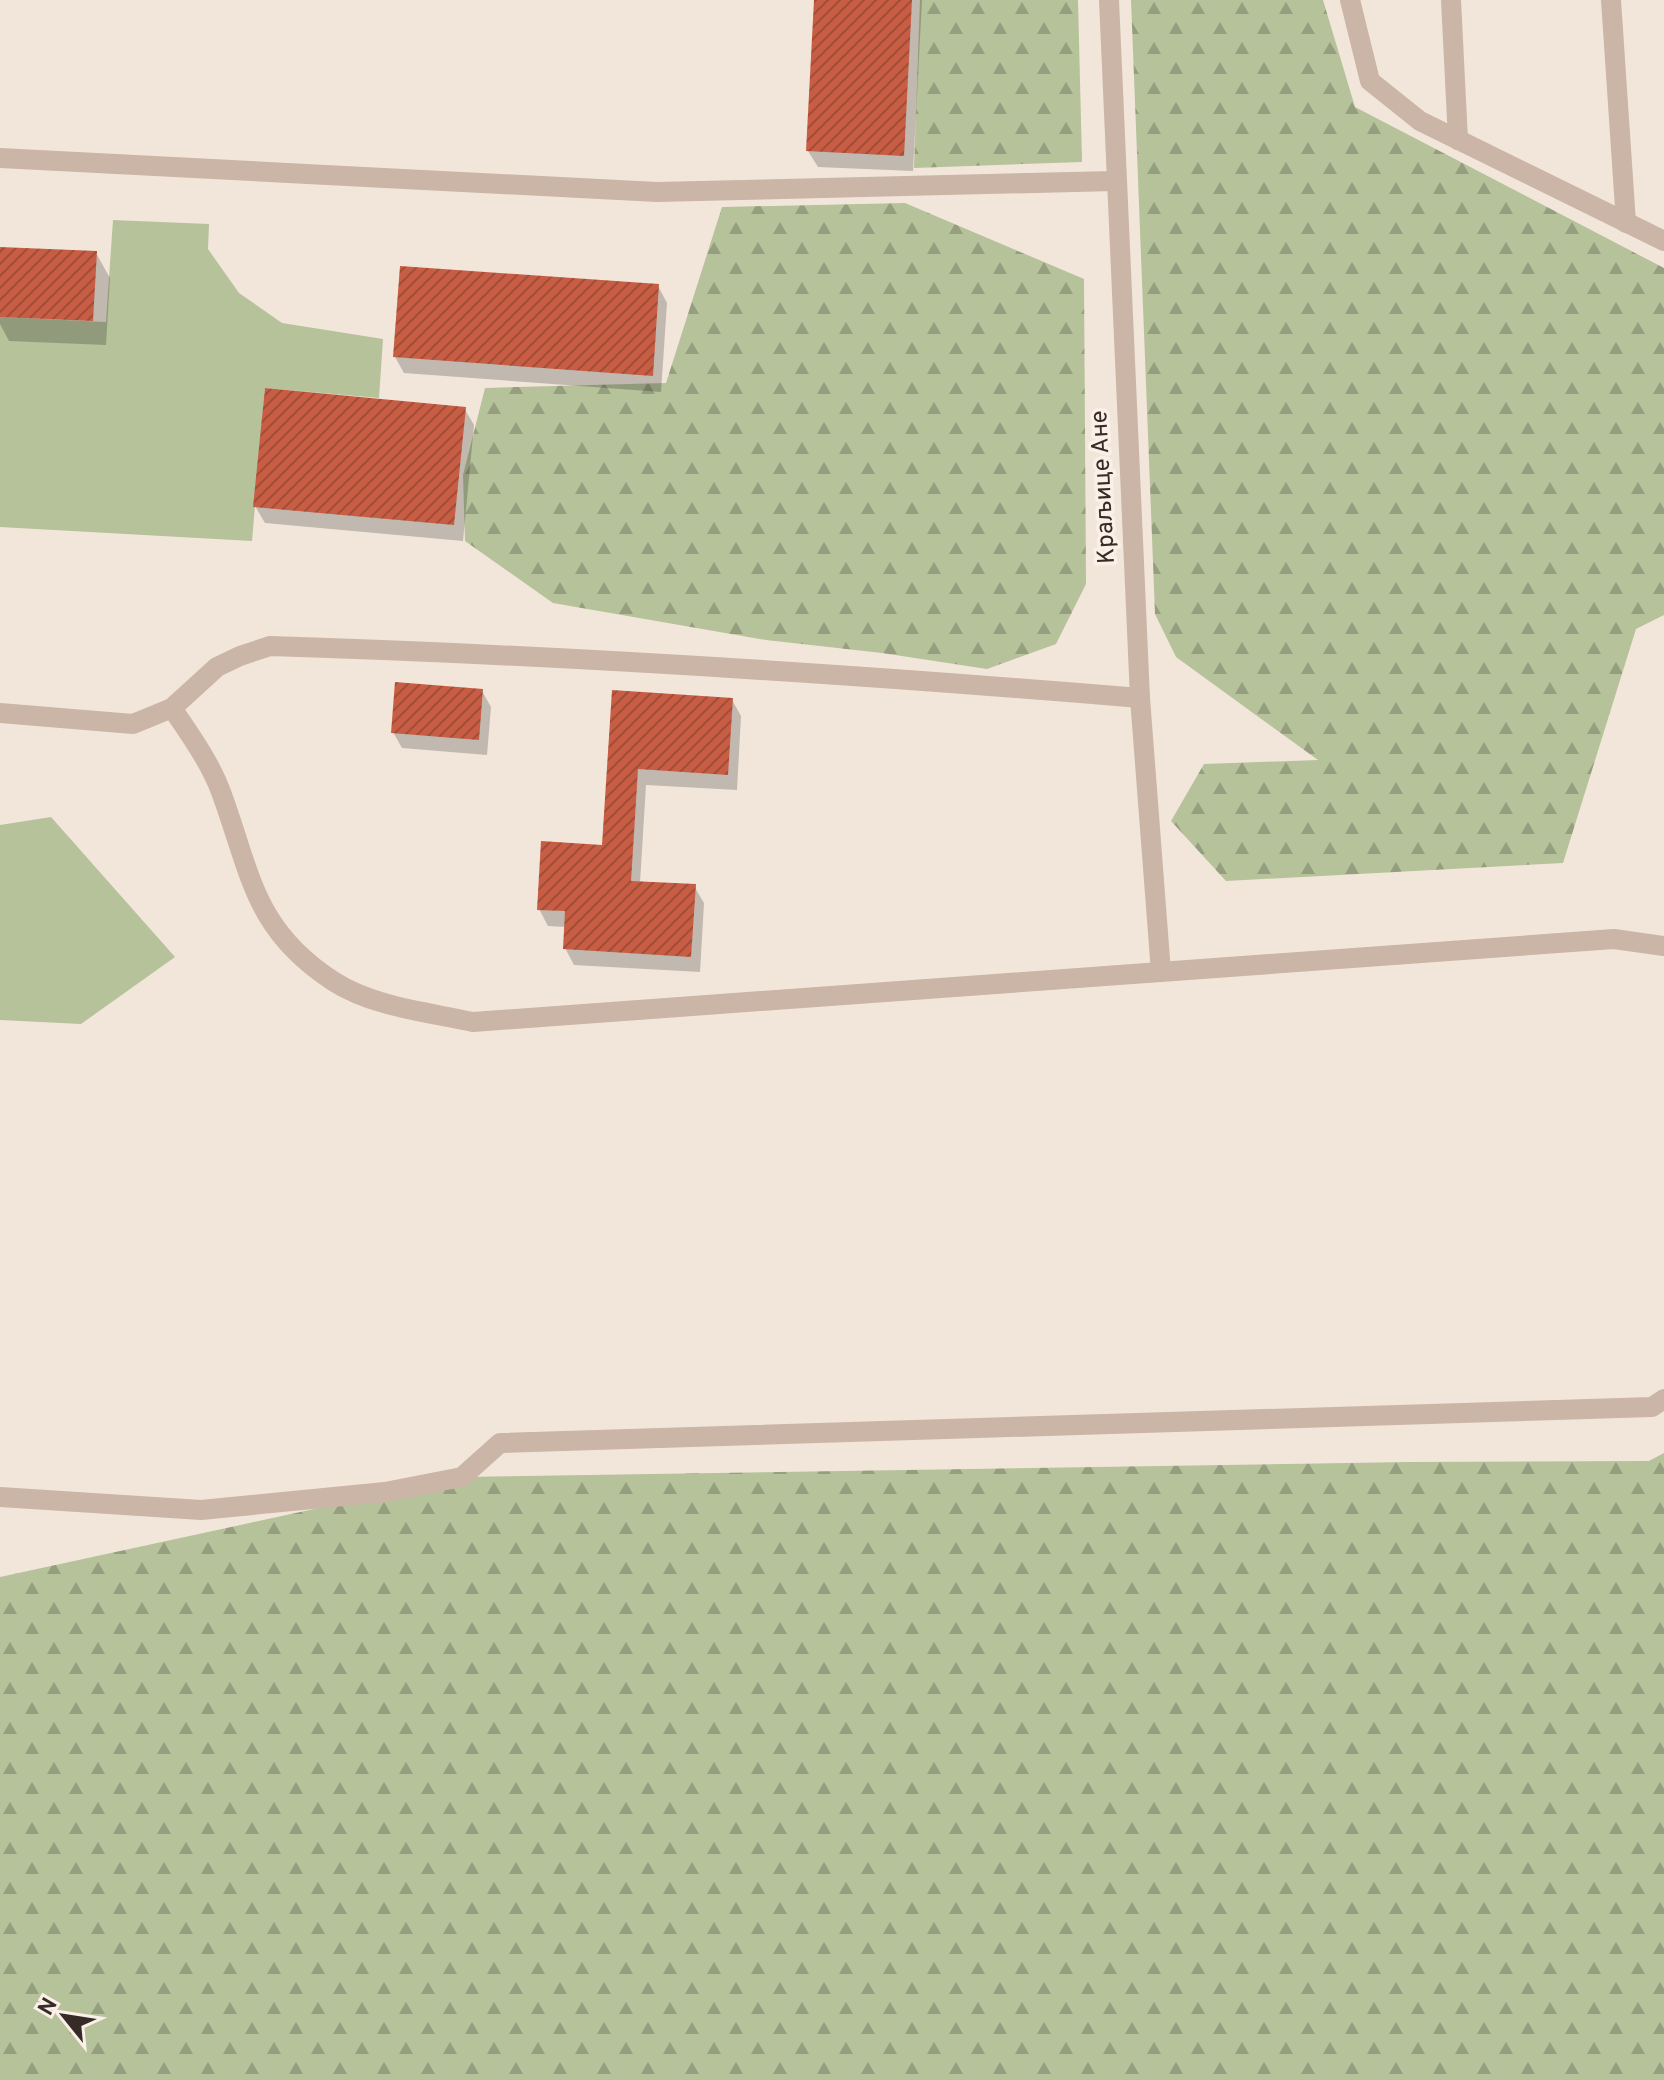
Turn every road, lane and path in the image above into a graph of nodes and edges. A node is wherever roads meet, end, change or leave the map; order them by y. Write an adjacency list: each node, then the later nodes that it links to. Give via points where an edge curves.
1 (1109, 0): 7 (lane, Краљице Ане)
2 (1350, 0): 5 (lane, via 1370,81 1420,121)
3 (1451, 0): 5 (lane)
4 (1611, 0): 8 (lane)
5 (1458, 140): 8 (lane)
6 (0, 158): 7 (lane, via 657,192)
7 (1115, 181): 10 (lane, Краљице Ане)
8 (1626, 223): 9 (lane)
9 (1664, 241)
10 (1140, 698): 11 (lane, via 849,674 270,646 217,667); 14 (lane, Краљице Ане)
11 (172, 708): 12 (lane, via 133,724); 14 (lane, via 220,790 265,915 298,953 334,982 378,1001 473,1022)
12 (0, 713)
13 (1664, 946): 14 (lane, via 1614,939)
14 (1161, 972)
15 (1664, 1399): 16 (lane, via 1652,1407 500,1443 462,1477 385,1492 201,1510)
16 (0, 1497)

